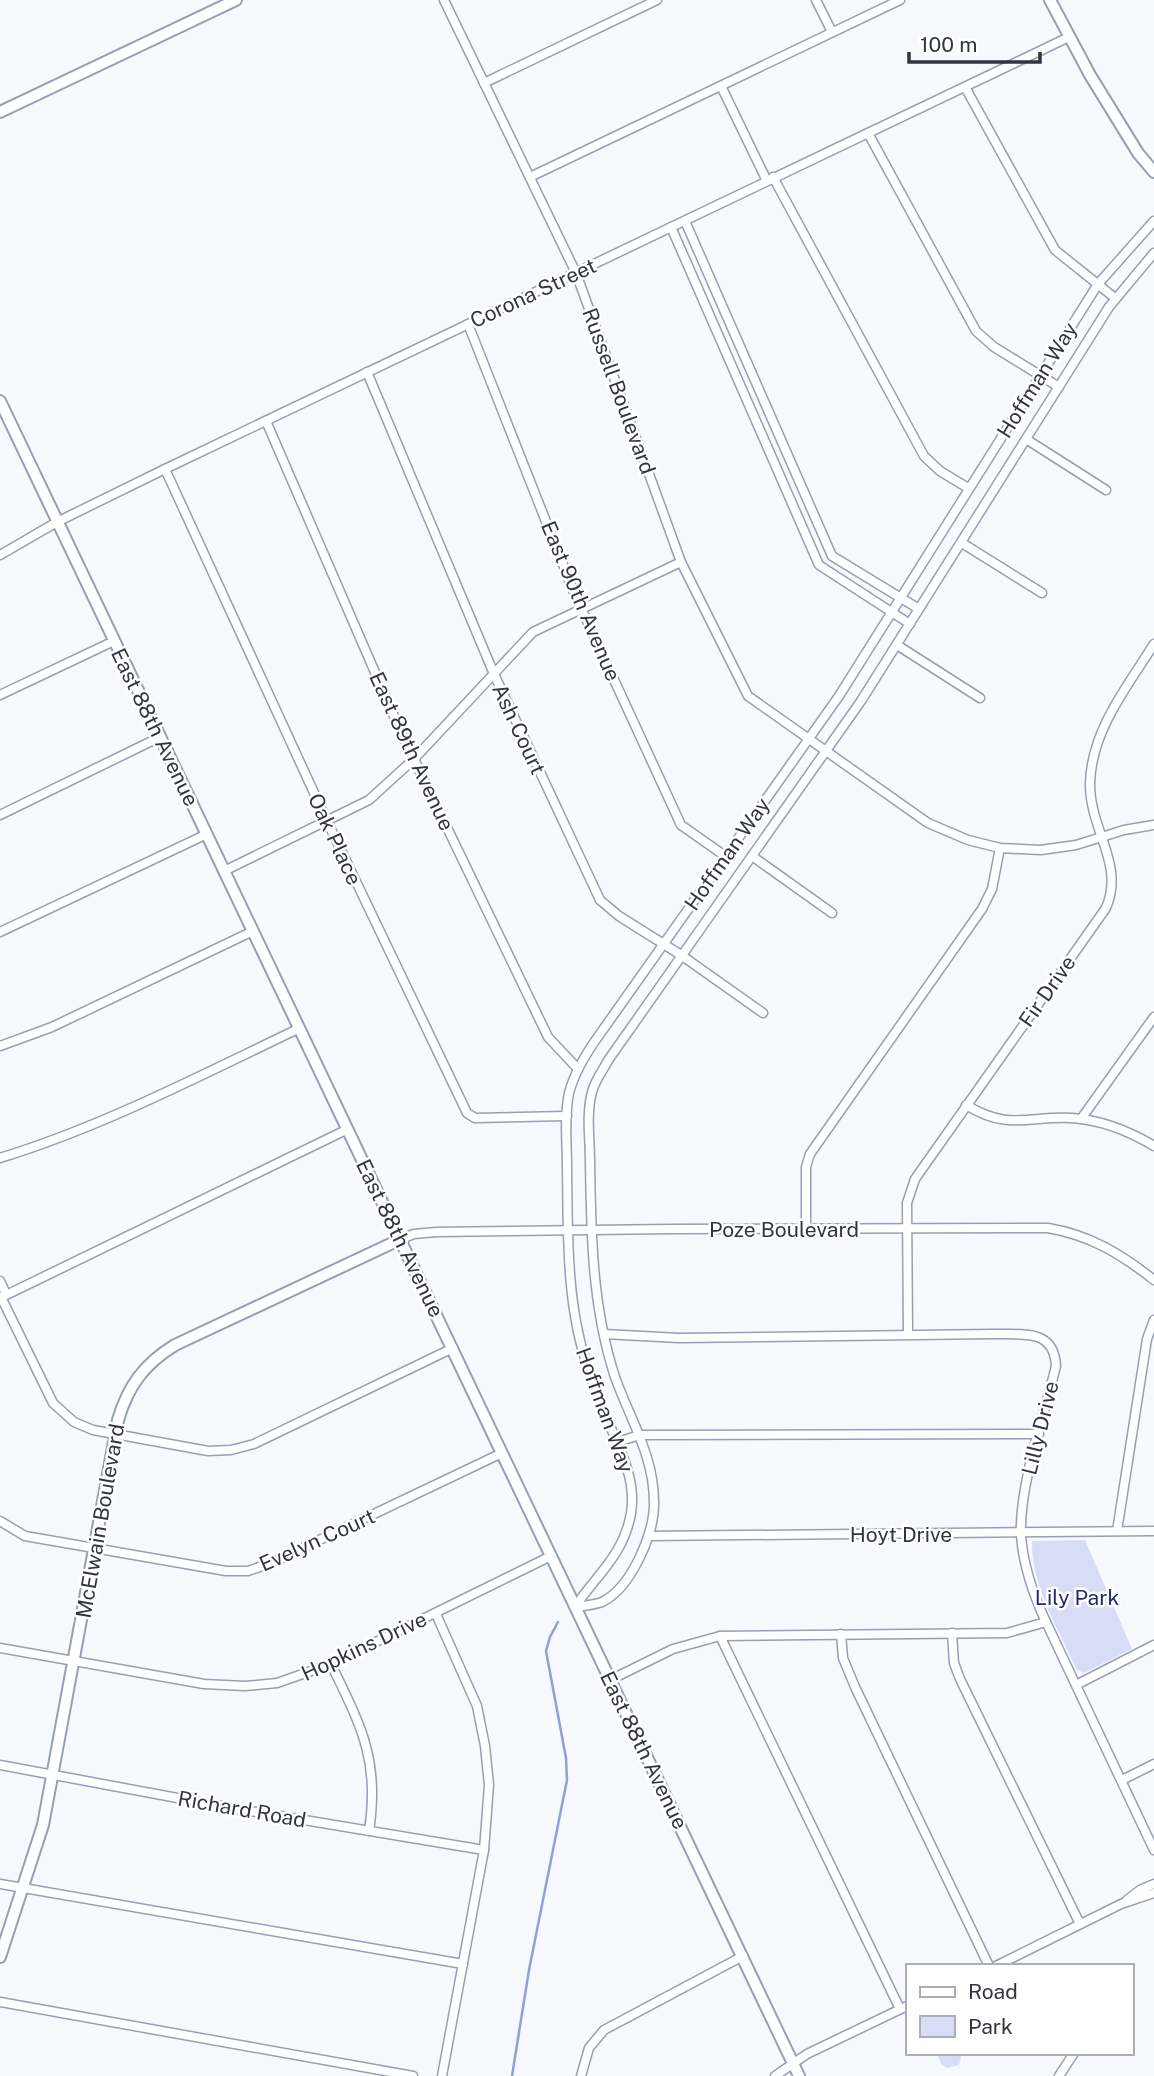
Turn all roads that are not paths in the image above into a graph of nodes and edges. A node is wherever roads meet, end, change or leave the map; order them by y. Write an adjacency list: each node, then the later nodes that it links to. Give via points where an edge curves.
1 (236, 0): 12 (main road)
2 (444, 0): 9 (street, Russell Boulevard)
3 (657, 0): 9 (street)
4 (816, 0): 7 (street)
5 (900, 0): 7 (street)
6 (1050, 0): 8 (main road)
7 (832, 33): 10 (street)
8 (1069, 37): 11 (street, Corona Street); 14 (main road)
9 (484, 83): 15 (street, Russell Boulevard)
10 (721, 86): 15 (street); 16 (street)
11 (965, 87): 13 (street, Corona Street); 22 (street, via 1055,250)
12 (0, 112)
13 (868, 133): 16 (street, Corona Street); 26 (street, via 973,326 994,347)
14 (1154, 173)
15 (530, 177): 21 (street, Russell Boulevard)
16 (770, 179): 17 (street, Corona Street); 32 (street, via 924,456)
17 (685, 221): 19 (street, Corona Street); 39 (street, via 832,556)
18 (1154, 221): 22 (street, Hoffman Way)
19 (671, 227): 21 (street, Corona Street); 42 (street, via 818,565)
20 (1154, 253): 23 (street, Hoffman Way)
21 (576, 272): 24 (street, Corona Street); 37 (street, Russell Boulevard)
22 (1098, 284): 23 (street); 26 (street, Hoffman Way)
23 (1115, 298): 27 (street, Hoffman Way)
24 (468, 324): 25 (street, Corona Street); 40 (street, East 90th Avenue)
25 (367, 372): 29 (street, Corona Street); 47 (street, Ash Court)
26 (1041, 375): 27 (street); 32 (street, Hoffman Way)
27 (1059, 387): 30 (street, Hoffman Way)
28 (0, 401): 34 (main road, East 88th Avenue)
29 (266, 421): 31 (street, Corona Street); 53 (street, East 89th Avenue)
30 (1026, 439): 33 (street); 35 (street, Hoffman Way)
31 (165, 469): 34 (street, Corona Street); 55 (street, Oak Place)
32 (968, 488): 39 (street, Hoffman Way)
33 (1106, 490)
34 (57, 522): 36 (street, Corona Street); 44 (main road, East 88th Avenue)
35 (962, 543): 38 (street); 41 (street, Hoffman Way)
36 (0, 555)
37 (681, 562): 40 (street); 51 (street, Russell Boulevard, via 743,690)
38 (1042, 593)
39 (900, 598): 41 (street); 42 (street, Hoffman Way)
40 (581, 608): 47 (street, via 533,632); 60 (street, East 90th Avenue, via 681,825)
41 (919, 610): 43 (street, Hoffman Way)
42 (891, 612): 43 (street); 51 (street, Hoffman Way)
43 (910, 624): 46 (street, Hoffman Way)
44 (114, 640): 48 (street); 50 (main road, East 88th Avenue)
45 (1154, 644): 58 (street, Fir Drive, via 1104,725 1094,756 1090,786)
46 (897, 645): 49 (street); 52 (street, Hoffman Way)
47 (494, 674): 53 (street); 66 (street, Ash Court, via 600,900)
48 (0, 695)
49 (980, 698)
50 (160, 737): 54 (street); 57 (main road, East 88th Avenue)
51 (808, 738): 52 (street, Russell Boulevard); 60 (street, Hoffman Way)
52 (826, 751): 59 (street, Russell Boulevard, via 928,823 968,841); 61 (street, Hoffman Way)
53 (414, 759): 55 (street, via 369,800); 72 (street, East 89th Avenue, via 548,1037)
54 (0, 815)
55 (327, 821): 62 (street); 74 (street, Oak Place, via 467,1113 475,1118)
56 (1154, 825): 58 (street, Russell Boulevard)
57 (206, 834): 62 (main road, East 88th Avenue); 65 (street)
58 (1100, 838): 59 (street, Russell Boulevard, via 1041,850); 73 (street, Fir Drive, via 1113,876 1105,908)
59 (1000, 848): 82 (street, via 986,901 810,1154)
60 (725, 856): 66 (street, Hoffman Way)
61 (752, 856): 63 (street); 67 (street, Hoffman Way)
62 (224, 871): 64 (main road, East 88th Avenue)
63 (832, 913)
64 (253, 931): 70 (main road, East 88th Avenue); 71 (street, via 52,1027)
65 (0, 932)
66 (662, 946): 67 (street, Ash Court); 72 (street, Hoffman Way)
67 (681, 956): 68 (street, Ash Court); 80 (street, Hoffman Way, via 609,1059 592,1092)
68 (762, 1013)
69 (1154, 1017): 75 (street)
70 (300, 1028): 76 (main road, East 88th Avenue); 78 (street, via 126,1111)
71 (0, 1046)
72 (578, 1069): 74 (street, Hoffman Way)
73 (966, 1105): 75 (street, via 1009,1122); 79 (street, Fir Drive, via 912,1185)
74 (567, 1116): 81 (street, Hoffman Way)
75 (1081, 1119): 77 (street, via 1113,1126)
76 (348, 1129): 83 (main road, East 88th Avenue); 86 (street)
77 (1154, 1146)
78 (0, 1158)
79 (907, 1228): 82 (street, Poze Boulevard); 84 (street, Poze Boulevard, via 1062,1231 1110,1248); 89 (street, Fir Drive)
80 (590, 1229): 81 (street, Poze Boulevard); 82 (street, Poze Boulevard); 88 (street, Hoffman Way)
81 (569, 1230): 83 (street, Poze Boulevard, via 436,1232); 94 (street, Hoffman Way, via 579,1337)
82 (806, 1230)
83 (401, 1239): 90 (main road, East 88th Avenue); 91 (main road, McElwain Boulevard, via 161,1354 129,1390)
84 (1154, 1280)
85 (0, 1281): 86 (street)
86 (3, 1296): 91 (street, via 60,1412 81,1425)
87 (1154, 1320): 97 (street, via 1147,1339)
88 (604, 1334): 89 (street, Lilly Drive, via 679,1338); 93 (street, Hoffman Way, via 615,1378)
89 (908, 1334): 92 (street, Lilly Drive, via 1034,1335 1045,1340 1056,1366)
90 (453, 1348): 91 (street, via 241,1448 208,1451); 95 (main road, East 88th Avenue)
91 (116, 1434): 101 (main road, McElwain Boulevard)
92 (1039, 1434): 93 (street); 99 (street, Lilly Drive, via 1025,1490)
93 (640, 1436): 94 (street); 100 (street, Hoffman Way, via 654,1489)
94 (617, 1442): 103 (street, Hoffman Way, via 631,1490 628,1527 612,1561)
95 (502, 1453): 101 (street, Evelyn Court, via 261,1567 226,1571); 102 (main road, East 88th Avenue)
96 (0, 1521): 101 (street, Evelyn Court, via 25,1536)
97 (1117, 1531): 98 (street, Hoyt Drive); 99 (street, Hoyt Drive)
98 (1154, 1531)
99 (1021, 1533): 100 (street, Hoyt Drive); 105 (street, Lilly Drive, via 1030,1583)
100 (649, 1536): 103 (street, Hoffman Way, via 638,1561 613,1593 601,1602)
101 (95, 1548): 111 (main road, McElwain Boulevard)
102 (551, 1556): 103 (main road, East 88th Avenue); 104 (street, Hopkins Drive)
103 (575, 1607): 113 (main road, East 88th Avenue)
104 (436, 1614): 112 (street, Hopkins Drive); 120 (street, via 469,1684 483,1733 489,1785)
105 (1046, 1622): 106 (street, via 1007,1633); 114 (street, Lilly Drive)
106 (952, 1633): 107 (street); 127 (street, via 960,1679)
107 (841, 1634): 108 (street); 131 (street, via 843,1658 855,1687)
108 (720, 1636): 113 (street, via 673,1648); 134 (street)
109 (1154, 1645): 114 (street)
110 (0, 1648): 111 (street, Hopkins Drive)
111 (74, 1661): 112 (street, Hopkins Drive, via 222,1686 277,1683); 117 (main road, McElwain Boulevard)
112 (331, 1664): 119 (street, via 360,1723 369,1754 373,1789)
113 (610, 1680): 128 (main road, East 88th Avenue)
114 (1076, 1685): 118 (street, Lilly Drive)
115 (1154, 1764): 118 (street)
116 (0, 1765): 117 (street, Richard Road)
117 (54, 1774): 119 (street, Richard Road); 124 (main road, McElwain Boulevard)
118 (1122, 1780): 121 (street, Lilly Drive)
119 (369, 1831): 120 (street, Richard Road)
120 (484, 1850): 130 (street)
121 (1154, 1850)
122 (0, 1884): 124 (street)
123 (1154, 1884): 126 (street)
124 (22, 1888): 129 (main road, McElwain Boulevard); 130 (street)
125 (1154, 1893): 126 (street)
126 (1122, 1904): 127 (street)
127 (1080, 1924): 132 (street)
128 (743, 1956): 136 (main road, East 88th Avenue); 139 (street, via 604,2030 589,2048)
129 (0, 1957)
130 (463, 1964): 138 (street)
131 (988, 1964)
132 (1000, 1964)
133 (0, 2002): 137 (street)
134 (904, 2007): 136 (street)
135 (1073, 2055): 142 (street)
136 (793, 2064): 140 (street); 141 (main road, East 88th Avenue)
137 (413, 2076)
138 (442, 2076)
139 (581, 2076)
140 (775, 2076)
141 (799, 2076)
142 (1059, 2076)

